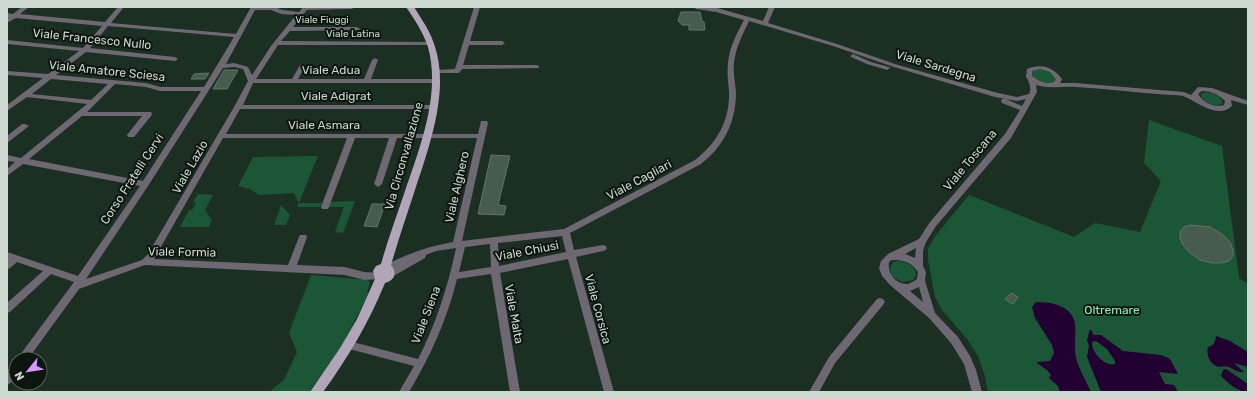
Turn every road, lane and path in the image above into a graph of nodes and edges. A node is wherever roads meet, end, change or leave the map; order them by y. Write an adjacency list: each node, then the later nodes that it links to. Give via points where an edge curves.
1 (26, 7): 12 (street)
2 (121, 7): 15 (street)
3 (352, 7): 8 (street)
4 (477, 7): 22 (street)
5 (696, 7): 13 (street, Viale Sardegna)
6 (772, 7): 16 (street)
7 (254, 8): 10 (street, via 272,8 289,14); 19 (street, Corso Fratelli Cervi)
8 (305, 8): 10 (street, Viale Lazio)
9 (413, 8): 24 (main road, Via Circonvallazione)
10 (299, 14): 17 (street, Viale Lazio)
11 (7, 15): 12 (street)
12 (14, 16): 14 (street); 15 (street)
13 (747, 19): 16 (street, Viale Sardegna); 74 (street, Viale Cagliari, via 733,52 732,100 726,130 710,154)
14 (7, 21)
15 (106, 24): 19 (street); 26 (street)
16 (765, 24): 25 (street, Viale Sardegna)
17 (287, 29): 18 (street, Viale Fiuggi); 21 (street, Viale Lazio)
18 (357, 29)
19 (238, 36): 29 (street, Corso Fratelli Cervi)
20 (7, 42): 26 (street, Viale Francesco Nullo)
21 (276, 43): 24 (street, Viale Latina); 38 (street, Viale Lazio)
22 (468, 43): 23 (street); 31 (street)
23 (502, 43)
24 (431, 44): 35 (main road, Via Circonvallazione)
25 (835, 45): 47 (street, Viale Sardegna, via 896,66 997,95 1017,99); 57 (street, Viale Sardegna, via 869,63 1011,103)
26 (85, 50): 27 (street, Viale Francesco Nullo); 34 (street)
27 (175, 59)
28 (375, 60): 40 (street, Viale Adua)
29 (221, 66): 38 (street, via 234,65 246,68); 44 (street, Corso Fratelli Cervi)
30 (302, 66): 39 (street, Viale Adua)
31 (460, 67): 32 (street); 35 (street, Viale Adua, via 458,71)
32 (537, 67)
33 (7, 73): 34 (street, Viale Amatore Sciesa)
34 (49, 77): 41 (street, Viale Amatore Sciesa); 49 (street)
35 (436, 77): 40 (street, Viale Adua); 54 (main road, Via Circonvallazione)
36 (1058, 77): 37 (street, via 1052,71 1037,67 1029,70 1028,74); 42 (street, via 1059,81); 43 (street)
37 (1032, 79): 42 (street, via 1040,84); 47 (street)
38 (251, 81): 39 (street, Viale Adua); 53 (street, Viale Lazio)
39 (294, 81): 40 (street, Viale Adua)
40 (367, 81)
41 (114, 82): 44 (street, Viale Amatore Sciesa, via 160,89); 50 (street)
42 (1052, 85): 43 (street); 47 (street)
43 (1075, 85): 48 (street)
44 (205, 89): 71 (street, Corso Fratelli Cervi)
45 (1195, 92): 46 (street, via 1204,89); 48 (street); 52 (street, via 1195,96)
46 (1217, 92): 51 (street); 55 (street, via 1228,101)
47 (1032, 94): 57 (street, Viale Toscana)
48 (1184, 94): 52 (street)
49 (25, 95): 50 (street); 56 (street)
50 (92, 102): 58 (street)
51 (1246, 102): 55 (street)
52 (1205, 104): 55 (street)
53 (238, 107): 54 (street, Viale Adigrat); 63 (street, Viale Lazio)
54 (434, 107): 62 (main road, Via Circonvallazione)
55 (1226, 108)
56 (7, 109)
57 (1024, 109): 77 (street, Viale Toscana, via 1008,136 932,224)
58 (80, 114): 61 (street, via 148,114); 69 (street)
59 (484, 123): 66 (street, Viale Alghero)
60 (25, 126): 67 (street)
61 (131, 135)
62 (427, 135): 65 (street, Viale Asmara); 66 (street, Viale Alghero); 89 (main road, Via Circonvallazione)
63 (222, 136): 64 (street, Viale Asmara); 83 (street, Viale Lazio, via 152,256)
64 (352, 136): 65 (street, Viale Asmara); 73 (street)
65 (394, 136): 72 (street)
66 (481, 136): 78 (street, Viale Alghero)
67 (7, 140)
68 (7, 158): 69 (street)
69 (22, 161): 70 (street); 71 (street)
70 (7, 173)
71 (145, 184): 92 (street, Corso Fratelli Cervi)
72 (378, 184)
73 (324, 207)
74 (564, 232): 76 (street, Viale Cagliari); 80 (street, Viale Corsica)
75 (304, 237): 86 (street)
76 (494, 240): 78 (street, Viale Cagliari); 88 (street, Viale Malta)
77 (922, 241): 82 (street, Viale Toscana); 85 (street, Viale Toscana)
78 (459, 244): 89 (street, Viale Cagliari, via 436,248); 90 (street, Viale Siena)
79 (603, 248): 80 (street, Viale Chiusi)
80 (571, 254): 88 (street, Viale Chiusi); 103 (street, Viale Corsica)
81 (11, 257): 84 (street); 87 (street)
82 (889, 258): 85 (street, via 905,257); 93 (street, via 884,264 884,272)
83 (145, 262): 86 (street, Viale Formia); 92 (street, Viale Formia)
84 (7, 266)
85 (919, 267): 91 (street, via 922,272)
86 (291, 269): 89 (street, Viale Formia, via 356,273 364,276)
87 (50, 270): 92 (street); 95 (street)
88 (495, 270): 90 (street, Viale Chiusi); 102 (street, Viale Malta)
89 (383, 273): 97 (main road, Via Circonvallazione, via 366,314)
90 (455, 276): 99 (street, Viale Siena)
91 (921, 281): 93 (street, via 913,287); 96 (street)
92 (78, 284): 98 (street, Corso Fratelli Cervi)
93 (895, 284): 96 (street)
94 (880, 302): 104 (street, via 832,360)
95 (7, 310)
96 (931, 312): 105 (street, via 961,349 972,372)
97 (349, 345): 99 (street); 100 (main road, Via Circonvallazione)
98 (28, 351)
99 (421, 364): 101 (street, Viale Siena)
100 (316, 392)
101 (404, 392)
102 (515, 392)
103 (609, 392)
104 (814, 392)
105 (977, 392)

